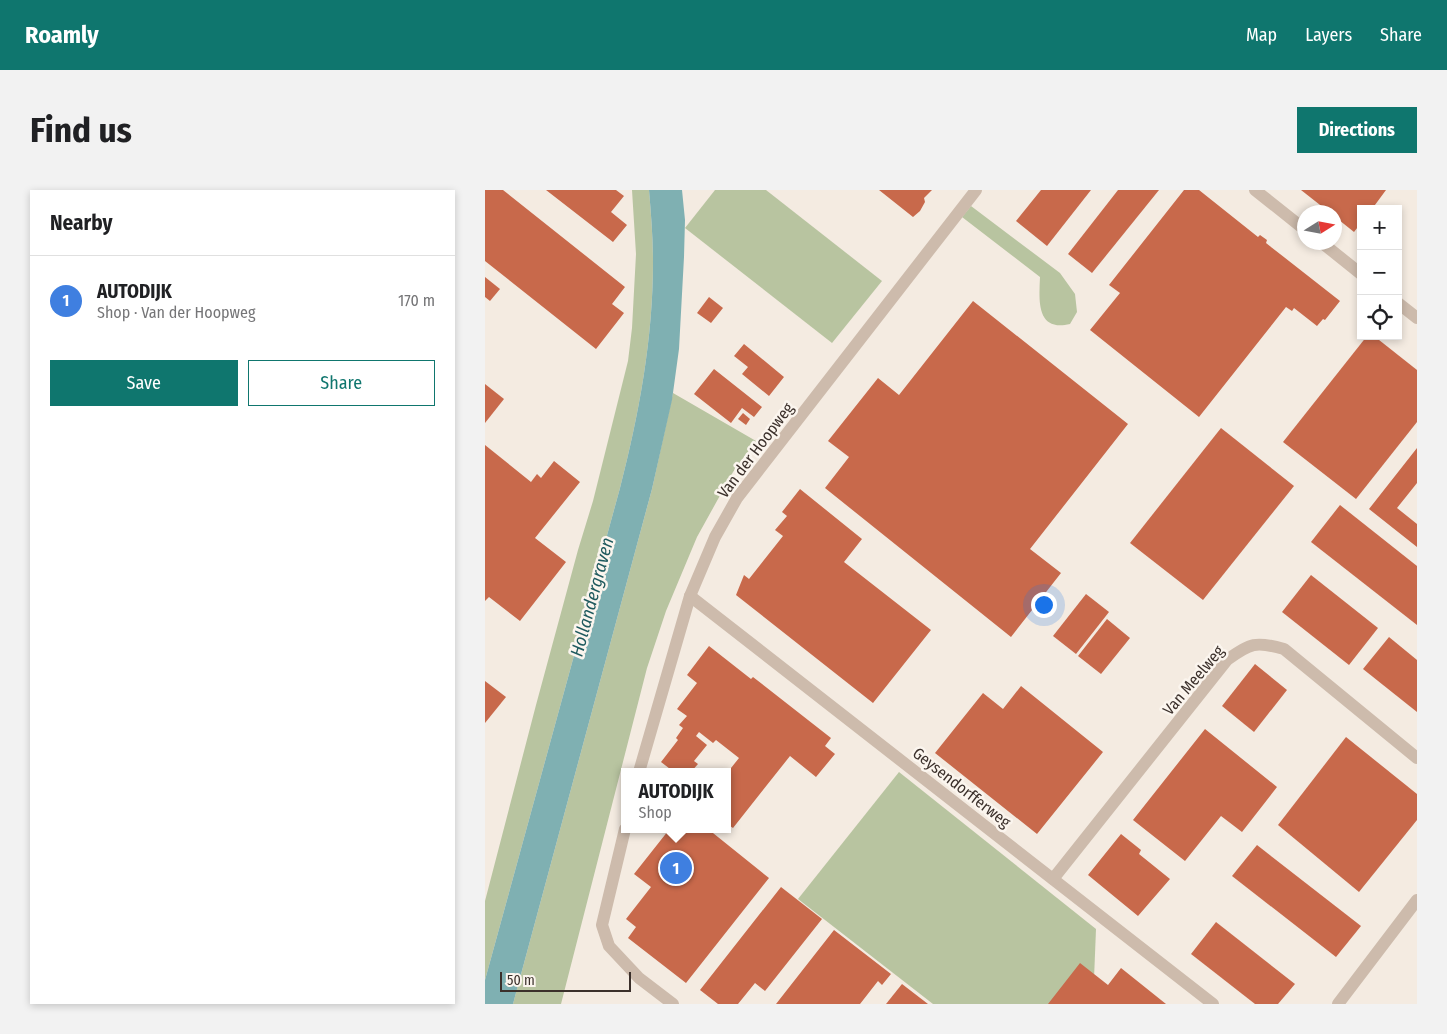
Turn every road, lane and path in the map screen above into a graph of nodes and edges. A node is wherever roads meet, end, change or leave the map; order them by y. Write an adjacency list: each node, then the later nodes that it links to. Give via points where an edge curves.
1 (975, 190): 8 (street, Van der Hoopweg, via 737,498 715,536)
2 (1255, 190): 3 (street)
3 (1297, 223)
4 (1331, 250): 5 (street)
5 (1357, 271)
6 (1402, 306): 7 (street)
7 (1417, 318)
8 (690, 596): 10 (street, Van der Hoopweg); 12 (street, Geysendorfferweg)
9 (1417, 758): 12 (street, Van Meelweg, via 1284,649 1259,644 1246,646 1227,660)
10 (640, 768)
11 (624, 833): 14 (street, via 602,925 609,946 639,978)
12 (1053, 879): 15 (street, Geysendorfferweg)
13 (1417, 900): 16 (street)
14 (673, 1004)
15 (1213, 1004)
16 (1337, 1004)

